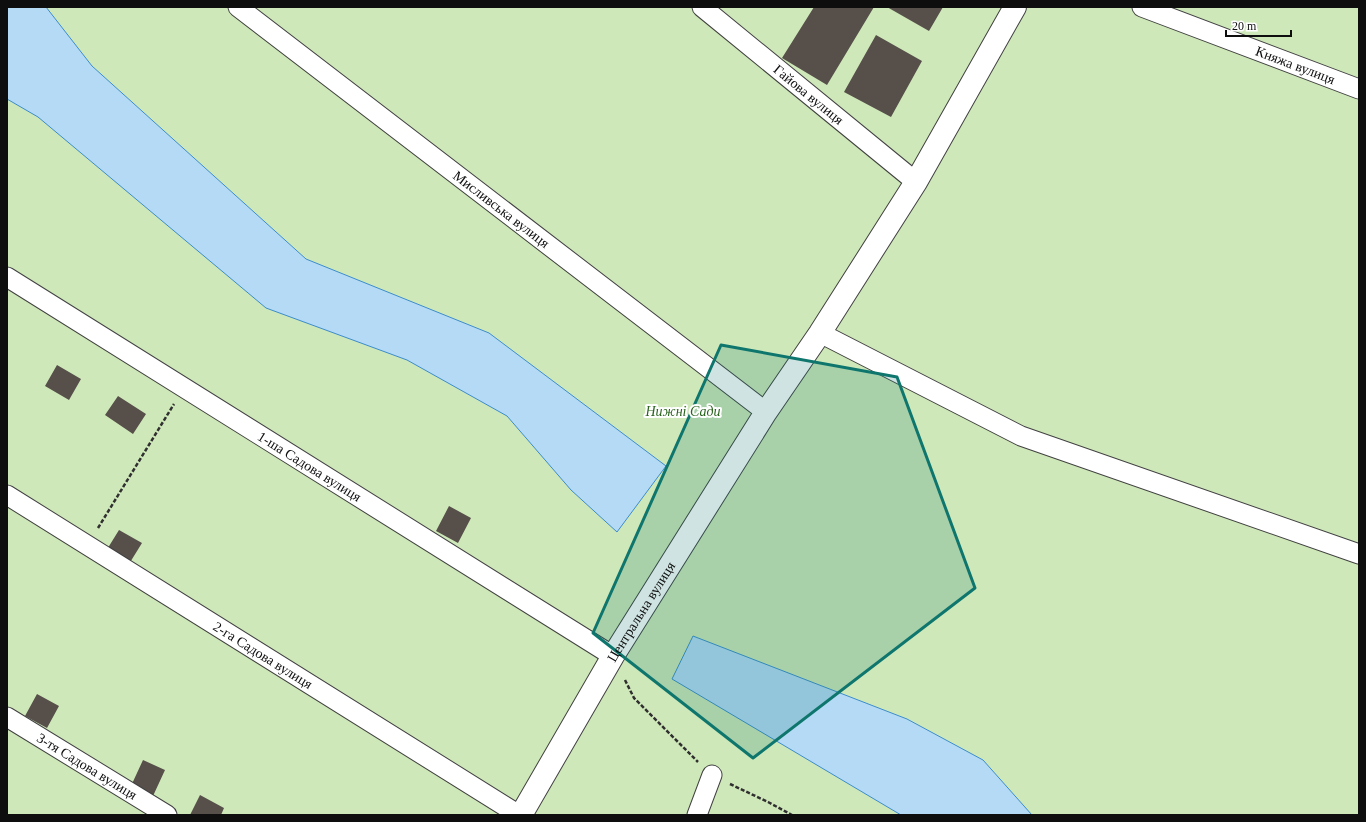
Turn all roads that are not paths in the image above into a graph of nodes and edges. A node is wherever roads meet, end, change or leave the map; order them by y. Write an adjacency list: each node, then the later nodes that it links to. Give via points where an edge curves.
1 (238, 7): 9 (street, Мисливська вулиця)
2 (702, 7): 6 (street, Гайова вулиця)
3 (1015, 7): 6 (street, Центральна вулиця)
4 (1142, 7): 5 (street, Княжа вулиця)
5 (1359, 88)
6 (916, 182): 8 (street, Центральна вулиця)
7 (7, 276): 12 (street, 1-ша Садова вулиця)
8 (820, 333): 9 (street, Центральна вулиця); 11 (street, via 1021,436)
9 (766, 412): 12 (street, Центральна вулиця)
10 (7, 495): 16 (street, 2-га Садова вулиця)
11 (1359, 554)
12 (613, 656): 16 (street, Центральна вулиця)
13 (7, 717): 15 (street, 3-тя Садова вулиця)
14 (712, 775): 17 (street)
15 (167, 815)
16 (520, 815)
17 (697, 815)

